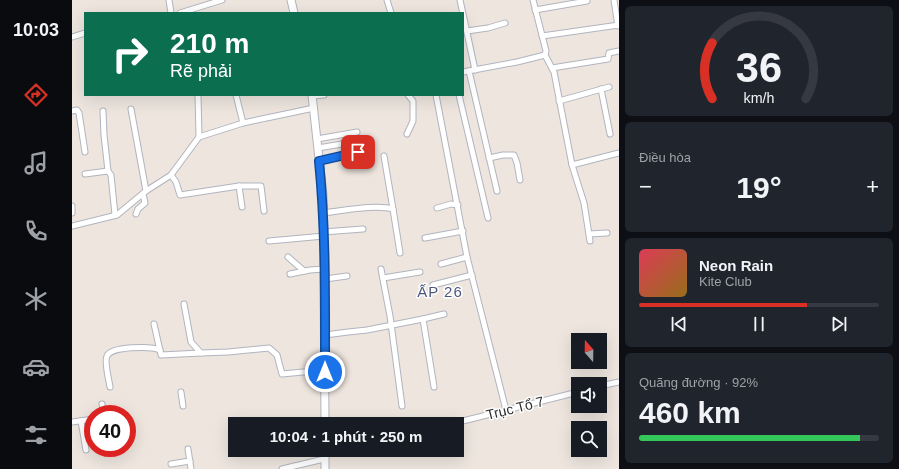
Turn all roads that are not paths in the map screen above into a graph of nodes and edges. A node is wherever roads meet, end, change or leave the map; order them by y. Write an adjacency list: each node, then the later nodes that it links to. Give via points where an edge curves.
1 (170, 0): 12 (street)
2 (222, 0): 8 (street)
3 (291, 0): 13 (street)
4 (388, 0): 14 (street)
5 (460, 0): 15 (street)
6 (533, 0): 10 (street)
7 (614, 0): 18 (street)
8 (213, 1): 11 (street)
9 (587, 1): 10 (street)
10 (535, 10): 21 (street)
11 (196, 11)
12 (171, 12)
13 (294, 12)
14 (391, 12)
15 (463, 12)
16 (464, 18): 19 (street)
17 (505, 22): 19 (street)
18 (619, 26): 21 (street)
19 (467, 31): 26 (street)
20 (84, 33): 22 (street)
21 (542, 36): 24 (street)
22 (72, 37)
23 (619, 51): 25 (street, via 609,53 608,59)
24 (545, 55): 25 (street); 26 (street)
25 (552, 68): 36 (street)
26 (475, 70): 27 (street)
27 (466, 72): 53 (street)
28 (609, 88): 29 (street)
29 (601, 90): 36 (street); 44 (street)
30 (198, 96): 45 (street)
31 (236, 96): 41 (street)
32 (312, 96): 37 (street)
33 (409, 96): 43 (street, via 413,101 413,121)
34 (436, 96): 63 (street)
35 (459, 96): 73 (street)
36 (559, 101): 55 (street)
37 (314, 108): 41 (street); 46 (street)
38 (131, 109): 62 (street)
39 (72, 111): 49 (street, via 77,110 79,113)
40 (103, 111): 56 (street)
41 (244, 123): 45 (street)
42 (357, 132): 46 (street)
43 (407, 134)
44 (610, 134)
45 (199, 137): 58 (street)
46 (317, 139): 48 (street)
47 (342, 144): 48 (street)
48 (318, 148): 54 (street)
49 (85, 152)
50 (358, 152): 54 (street)
51 (619, 153): 55 (street)
52 (384, 156): 67 (street)
53 (489, 158): 59 (street, via 514,156); 61 (street)
54 (319, 161): 70 (street)
55 (572, 165): 81 (street, via 584,203)
56 (108, 171): 57 (street); 72 (street, via 111,175)
57 (84, 174)
58 (171, 175): 60 (street, via 180,195); 62 (street)
59 (520, 180)
60 (239, 186): 65 (street); 68 (street, via 261,186)
61 (496, 191)
62 (145, 192): 71 (street, via 145,204); 72 (street)
63 (458, 205): 66 (street); 78 (street)
64 (72, 206): 69 (street)
65 (242, 207)
66 (437, 208)
67 (392, 209): 70 (street, via 372,207); 85 (street)
68 (264, 211)
69 (72, 213)
70 (323, 213): 80 (street)
71 (136, 214)
72 (115, 215): 75 (street)
73 (488, 218)
74 (72, 220): 75 (street)
75 (79, 223): 76 (street)
76 (72, 226)
77 (363, 229): 80 (street)
78 (463, 231): 82 (street); 86 (street)
79 (607, 233): 81 (street)
80 (324, 234): 83 (street); 89 (street)
81 (589, 234): 84 (street)
82 (425, 238)
83 (269, 241)
84 (590, 241)
85 (400, 253)
86 (467, 256): 88 (street); 94 (street)
87 (288, 257): 91 (street)
88 (441, 264)
89 (324, 269): 91 (street); 97 (street)
90 (381, 269): 96 (street)
91 (304, 271): 93 (street)
92 (420, 272): 96 (street)
93 (290, 274)
94 (472, 274): 98 (street); 116 (street)
95 (348, 276): 97 (street)
96 (383, 278): 103 (street)
97 (325, 279): 104 (street)
98 (433, 285)
99 (184, 304): 106 (street, via 191,342)
100 (444, 314): 101 (street)
101 (423, 319): 103 (street); 111 (street)
102 (154, 324): 105 (street)
103 (390, 326): 104 (street); 115 (street)
104 (325, 336): 107 (street)
105 (160, 350): 106 (street, via 160,355); 110 (street, via 116,349 111,352 107,356)
106 (201, 353): 107 (street, via 269,348 278,354 282,374)
107 (325, 372): 117 (street)
108 (619, 382): 109 (street)
109 (607, 385)
110 (110, 387)
111 (434, 387)
112 (181, 392): 114 (street)
113 (571, 394): 116 (street, Trục Tổ 7)
114 (183, 406)
115 (402, 406)
116 (506, 410): 120 (street, Trục Tổ 7)
117 (325, 417)
118 (84, 420): 119 (street)
119 (81, 421): 121 (street); 122 (street)
120 (464, 421)
121 (72, 422)
122 (84, 438)
123 (188, 449): 126 (street)
124 (316, 457): 129 (street)
125 (325, 457): 130 (street)
126 (190, 461): 127 (street); 128 (street)
127 (171, 464)
128 (191, 469)
129 (282, 469)
130 (325, 469)

